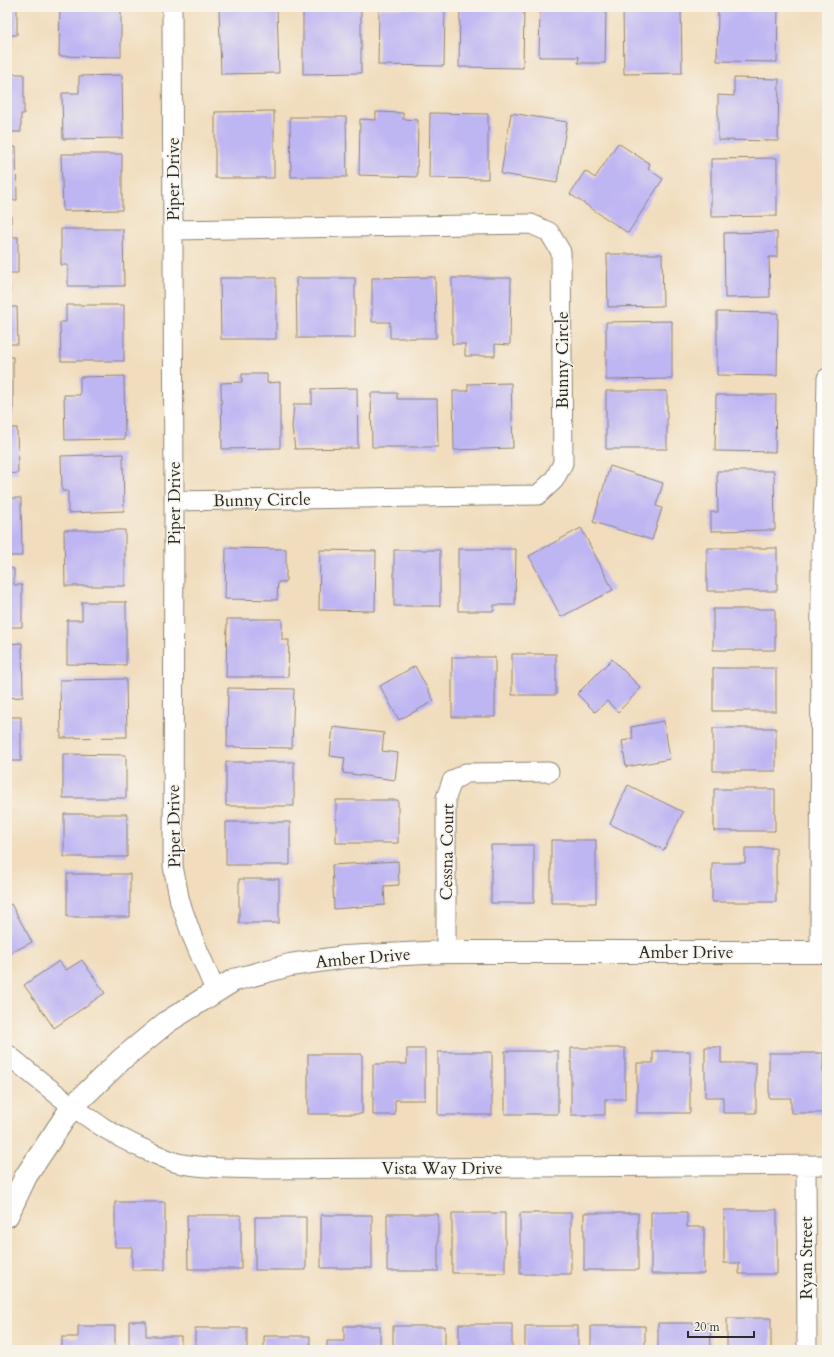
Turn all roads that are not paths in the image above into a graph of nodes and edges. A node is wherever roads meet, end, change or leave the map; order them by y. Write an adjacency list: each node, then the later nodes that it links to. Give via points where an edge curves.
1 (172, 7): 2 (street, Piper Drive)
2 (174, 230): 4 (street, Piper Drive); 4 (street, Bunny Circle, via 531,224 549,232 561,252 562,463 554,480 538,495)
3 (827, 378): 7 (street, via 820,562)
4 (174, 501): 8 (street, Piper Drive, via 173,866 180,902)
5 (549, 772): 6 (street, Cessna Court, via 466,773 452,781 446,798)
6 (446, 952): 7 (street, Amber Drive); 8 (street, Amber Drive, via 345,957 290,965 234,980)
7 (823, 952)
8 (216, 990): 10 (street, Amber Drive, via 167,1022)
9 (7, 1054): 10 (street, Vista Way Drive)
10 (72, 1107): 11 (street, Vista Way Drive, via 138,1147 177,1163 212,1167 263,1169); 13 (street, Amber Drive, via 26,1176)
11 (806, 1165): 12 (street, Vista Way Drive); 14 (street, Ryan Street)
12 (827, 1165)
13 (7, 1216)
14 (807, 1350)

